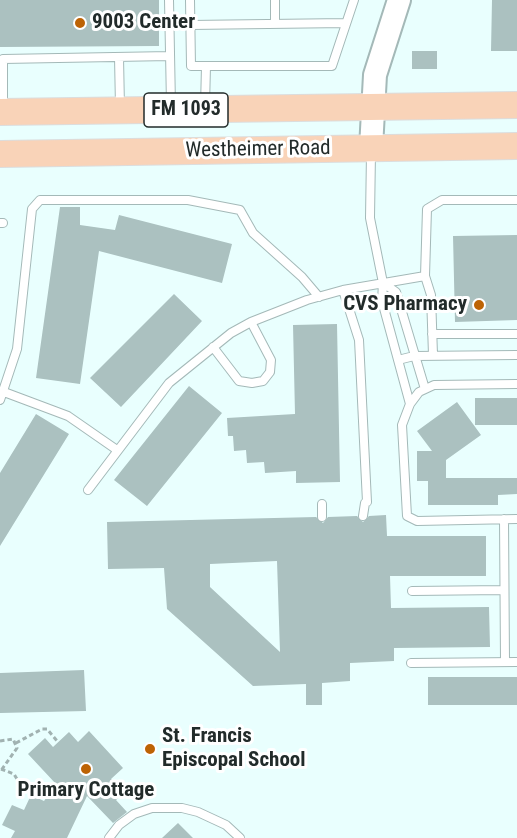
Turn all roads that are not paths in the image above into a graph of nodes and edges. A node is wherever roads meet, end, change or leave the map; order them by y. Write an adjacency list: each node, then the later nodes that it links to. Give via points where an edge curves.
1 (169, 0): 9 (lane)
2 (190, 0): 8 (lane)
3 (275, 0): 7 (lane)
4 (354, 0): 6 (lane)
5 (399, 0): 13 (street, via 375,75)
6 (346, 23): 7 (lane); 11 (lane, via 332,66)
7 (275, 24): 8 (lane)
8 (190, 25): 11 (lane, via 191,66)
9 (170, 56): 10 (lane); 15 (lane)
10 (119, 57): 16 (lane); 17 (lane, via 3,59)
11 (206, 66): 14 (lane)
12 (517, 105): 13 (main road, Westheimer Road / FM 1093)
13 (371, 107): 14 (main road, Westheimer Road / FM 1093); 19 (street)
14 (205, 109): 15 (main road, Westheimer Road / FM 1093)
15 (171, 110): 16 (main road, Westheimer Road / FM 1093)
16 (120, 111): 17 (main road, Westheimer Road / FM 1093); 20 (main road, via 104,134 51,138)
17 (1, 112)
18 (517, 146): 19 (main road, Westheimer Road / FM 1093)
19 (371, 148): 20 (main road, Westheimer Road / FM 1093); 23 (lane, via 370,218)
20 (5, 153)
21 (517, 200): 22 (lane, via 442,200 427,209)
22 (425, 276): 23 (lane); 27 (lane, via 431,295)
23 (383, 283): 24 (lane); 32 (lane, via 396,292); 33 (lane, via 382,301)
24 (343, 290): 25 (lane); 42 (lane, via 359,339 366,502)
25 (319, 297): 26 (lane); 36 (lane, via 253,233 240,210 188,200 40,200 32,209 17,350)
26 (251, 322): 29 (lane); 29 (lane, via 271,360 270,372 263,381 239,381)
27 (432, 334): 28 (lane); 30 (lane)
28 (517, 334)
29 (213, 347): 39 (lane, via 169,383)
30 (433, 355): 31 (lane); 32 (lane)
31 (517, 355)
32 (414, 356): 33 (lane); 35 (lane)
33 (398, 360): 38 (lane)
34 (517, 384): 35 (lane, via 434,385)
35 (425, 389): 38 (lane)
36 (4, 392): 37 (lane); 39 (lane, via 68,416)
37 (0, 400)
38 (410, 404): 44 (lane, via 402,425 408,516 417,521)
39 (117, 450): 40 (lane)
40 (88, 490)
41 (322, 504): 43 (lane)
42 (363, 516)
43 (322, 517)
44 (504, 519): 45 (lane); 46 (lane)
45 (517, 519)
46 (504, 590): 47 (lane); 50 (lane)
47 (412, 591)
48 (517, 662): 50 (lane)
49 (411, 663): 50 (lane)
50 (505, 663)
51 (109, 838): 52 (lane, via 134,814 152,808 182,808 226,825)
52 (240, 838)

